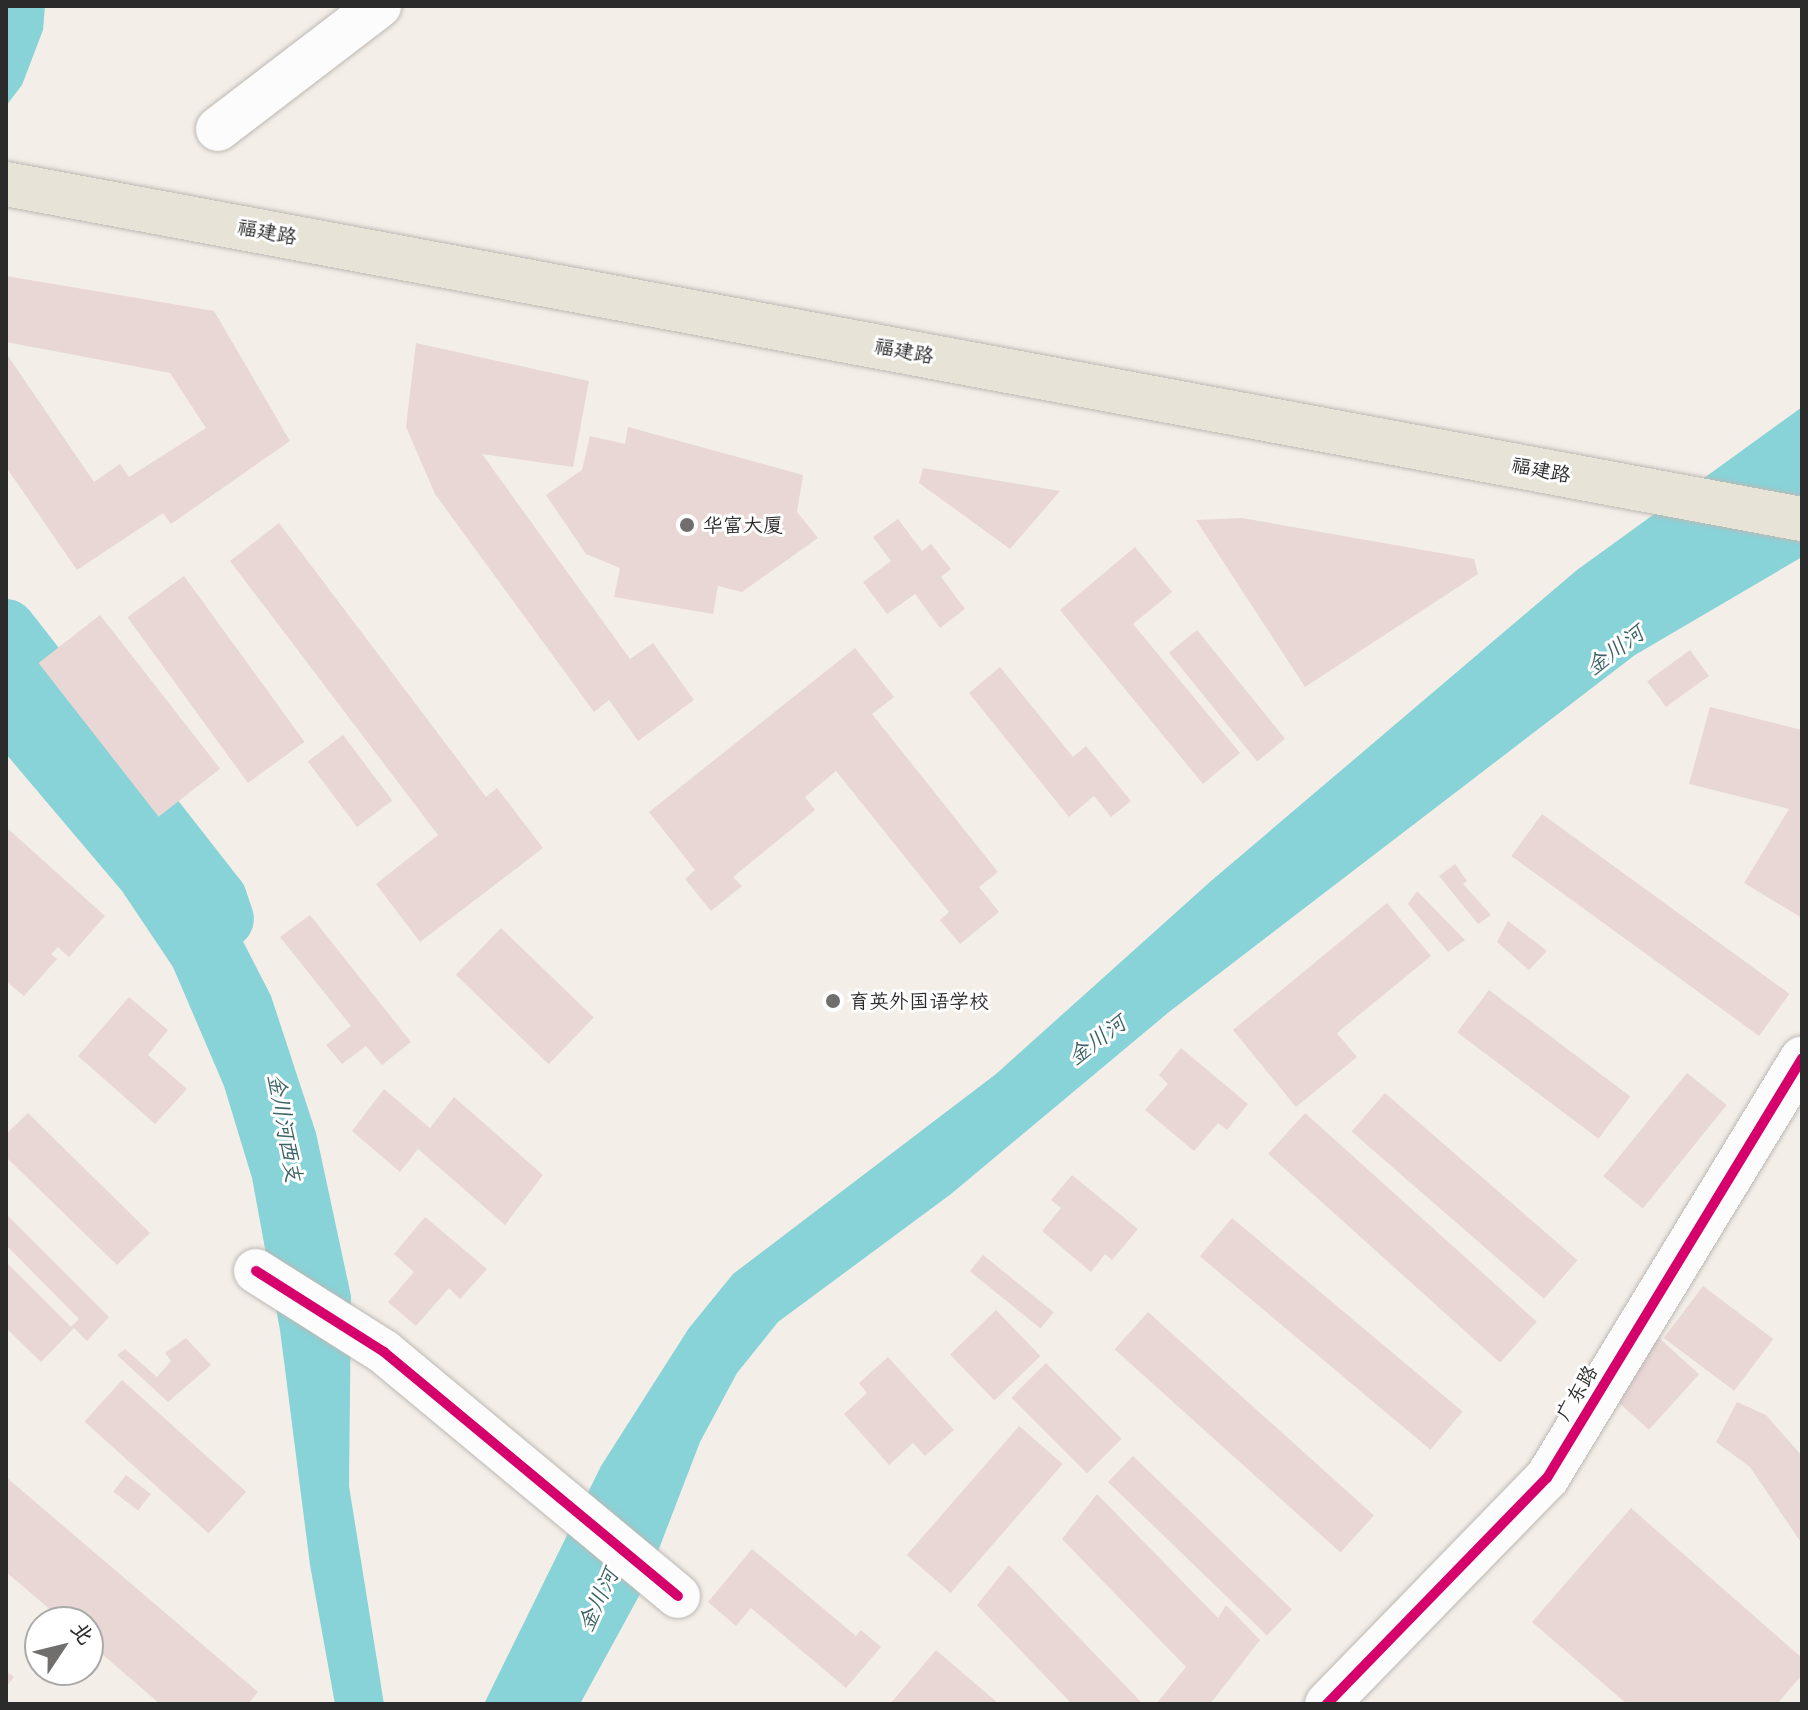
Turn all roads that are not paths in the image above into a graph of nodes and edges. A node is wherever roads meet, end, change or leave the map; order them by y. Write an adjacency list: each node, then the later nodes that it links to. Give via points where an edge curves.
1 (379, 6): 2 (street)
2 (218, 129)
3 (26, 187): 4 (main road, 福建路)
4 (1802, 519)
5 (1802, 1058): 8 (street, 广东路, via 1547,1478)
6 (256, 1271): 7 (street, via 384,1352)
7 (678, 1596)
8 (1327, 1704)

